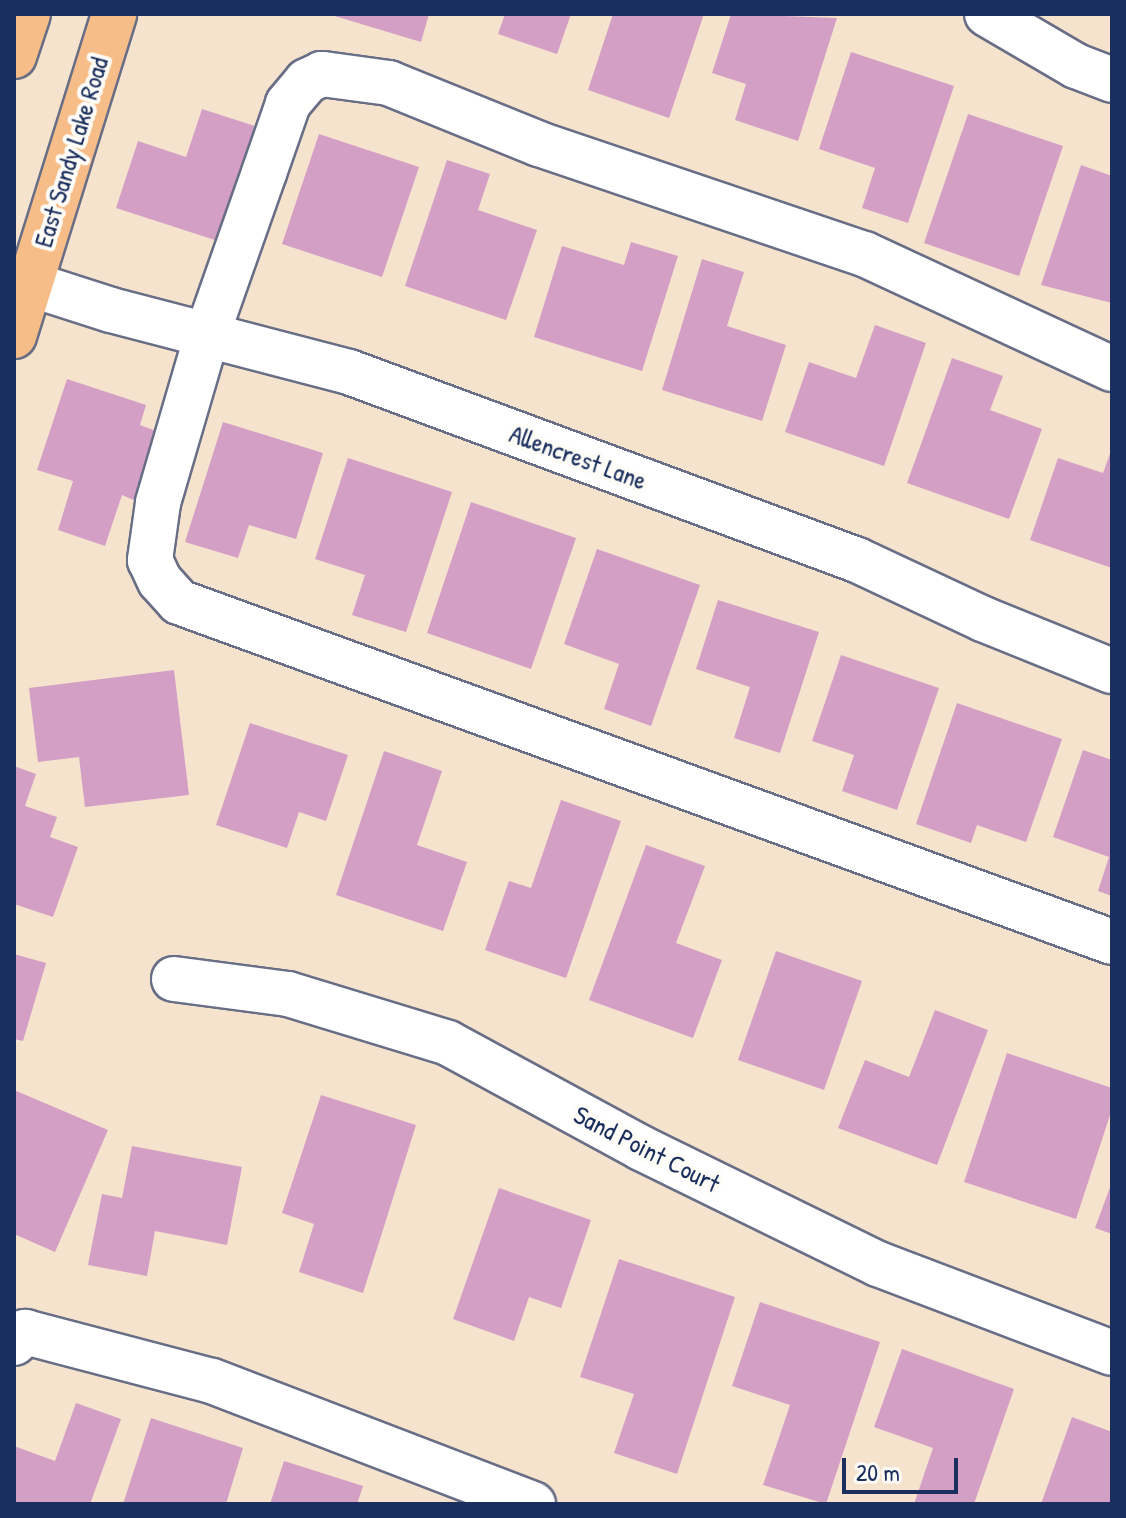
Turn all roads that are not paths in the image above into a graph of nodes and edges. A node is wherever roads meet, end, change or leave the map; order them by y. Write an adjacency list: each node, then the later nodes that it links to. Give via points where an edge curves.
1 (28, 14): 4 (main road)
2 (114, 14): 6 (main road, East Sandy Lake Road)
3 (987, 14): 5 (street, via 1076,66)
4 (14, 56)
5 (1112, 80)
6 (30, 284): 7 (street, Allencrest Lane); 8 (main road, East Sandy Lake Road)
7 (207, 335): 9 (street, via 288,104 307,81 322,74 389,83 539,144 864,254); 10 (street, Allencrest Lane, via 349,372 857,560); 11 (street, via 158,503 150,560 179,602)
8 (14, 336)
9 (1112, 369)
10 (1112, 671)
11 (1112, 942)
12 (174, 979): 14 (street, Sand Point Court, via 288,994 448,1043 641,1148 878,1264)
13 (14, 1343): 15 (street, via 25,1332 212,1381)
14 (1112, 1353)
15 (533, 1504)

